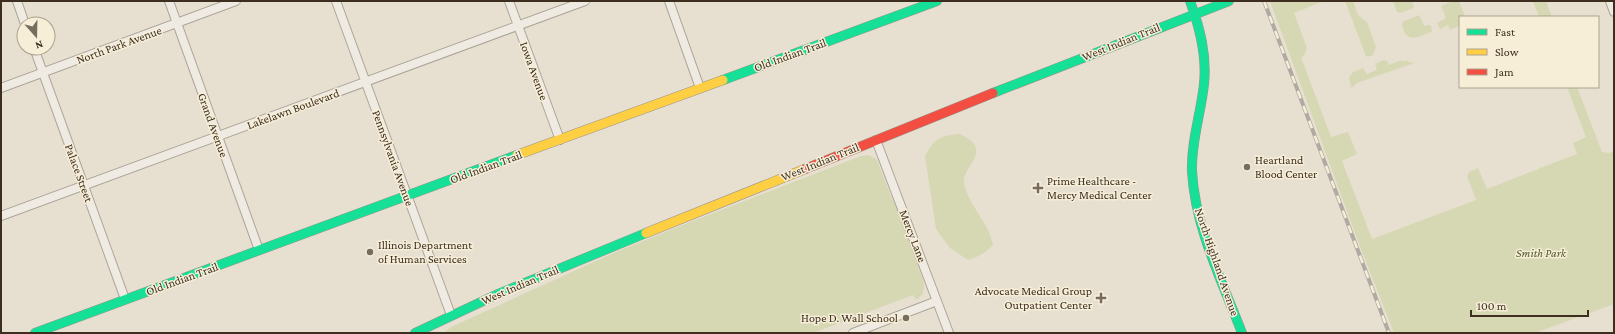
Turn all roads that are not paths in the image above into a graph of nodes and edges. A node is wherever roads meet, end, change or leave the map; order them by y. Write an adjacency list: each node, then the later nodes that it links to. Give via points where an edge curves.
1 (17, 1): 14 (street)
2 (168, 1): 15 (street, Grand Avenue)
3 (236, 1): 15 (street, North Park Avenue)
4 (336, 1): 19 (street, Pennsylvania Avenue)
5 (509, 1): 16 (street, Iowa Avenue)
6 (584, 1): 16 (street, Lakelawn Boulevard)
7 (669, 1): 21 (street)
8 (937, 1): 21 (street, Old Indian Trail)
9 (1190, 1): 13 (street, North Highland Avenue)
10 (1229, 1): 13 (street, West Indian Trail)
11 (1610, 1): 12 (street)
12 (1614, 12)
13 (1194, 14): 24 (street, West Indian Trail); 36 (street, North Highland Avenue, via 1202,42 1205,68 1192,170 1195,196 1205,234)
14 (22, 16)
15 (177, 23): 18 (street, North Park Avenue); 22 (street, Grand Avenue)
16 (518, 26): 19 (street, Lakelawn Boulevard); 23 (street, Iowa Avenue)
17 (37, 56): 18 (street, Palace Street)
18 (43, 73): 20 (street, North Park Avenue); 25 (street, Palace Street)
19 (366, 82): 22 (street, Lakelawn Boulevard); 26 (street, Pennsylvania Avenue)
20 (1, 88)
21 (700, 88): 23 (street, Old Indian Trail)
22 (217, 136): 25 (street, Lakelawn Boulevard); 28 (street, Grand Avenue)
23 (560, 140): 26 (street, Old Indian Trail)
24 (876, 140): 30 (street, Mercy Lane); 31 (street, West Indian Trail, via 581,259)
25 (83, 185): 27 (street, Lakelawn Boulevard); 29 (street, Palace Street)
26 (406, 196): 28 (street, Old Indian Trail); 31 (street, Pennsylvania Avenue)
27 (1, 216)
28 (259, 250): 29 (street, Old Indian Trail)
29 (125, 299): 32 (street, Old Indian Trail)
30 (937, 301): 34 (street); 35 (street, Mercy Lane)
31 (451, 315): 33 (street, West Indian Trail)
32 (35, 333)
33 (415, 333)
34 (853, 333)
35 (949, 333)
36 (1242, 333)

